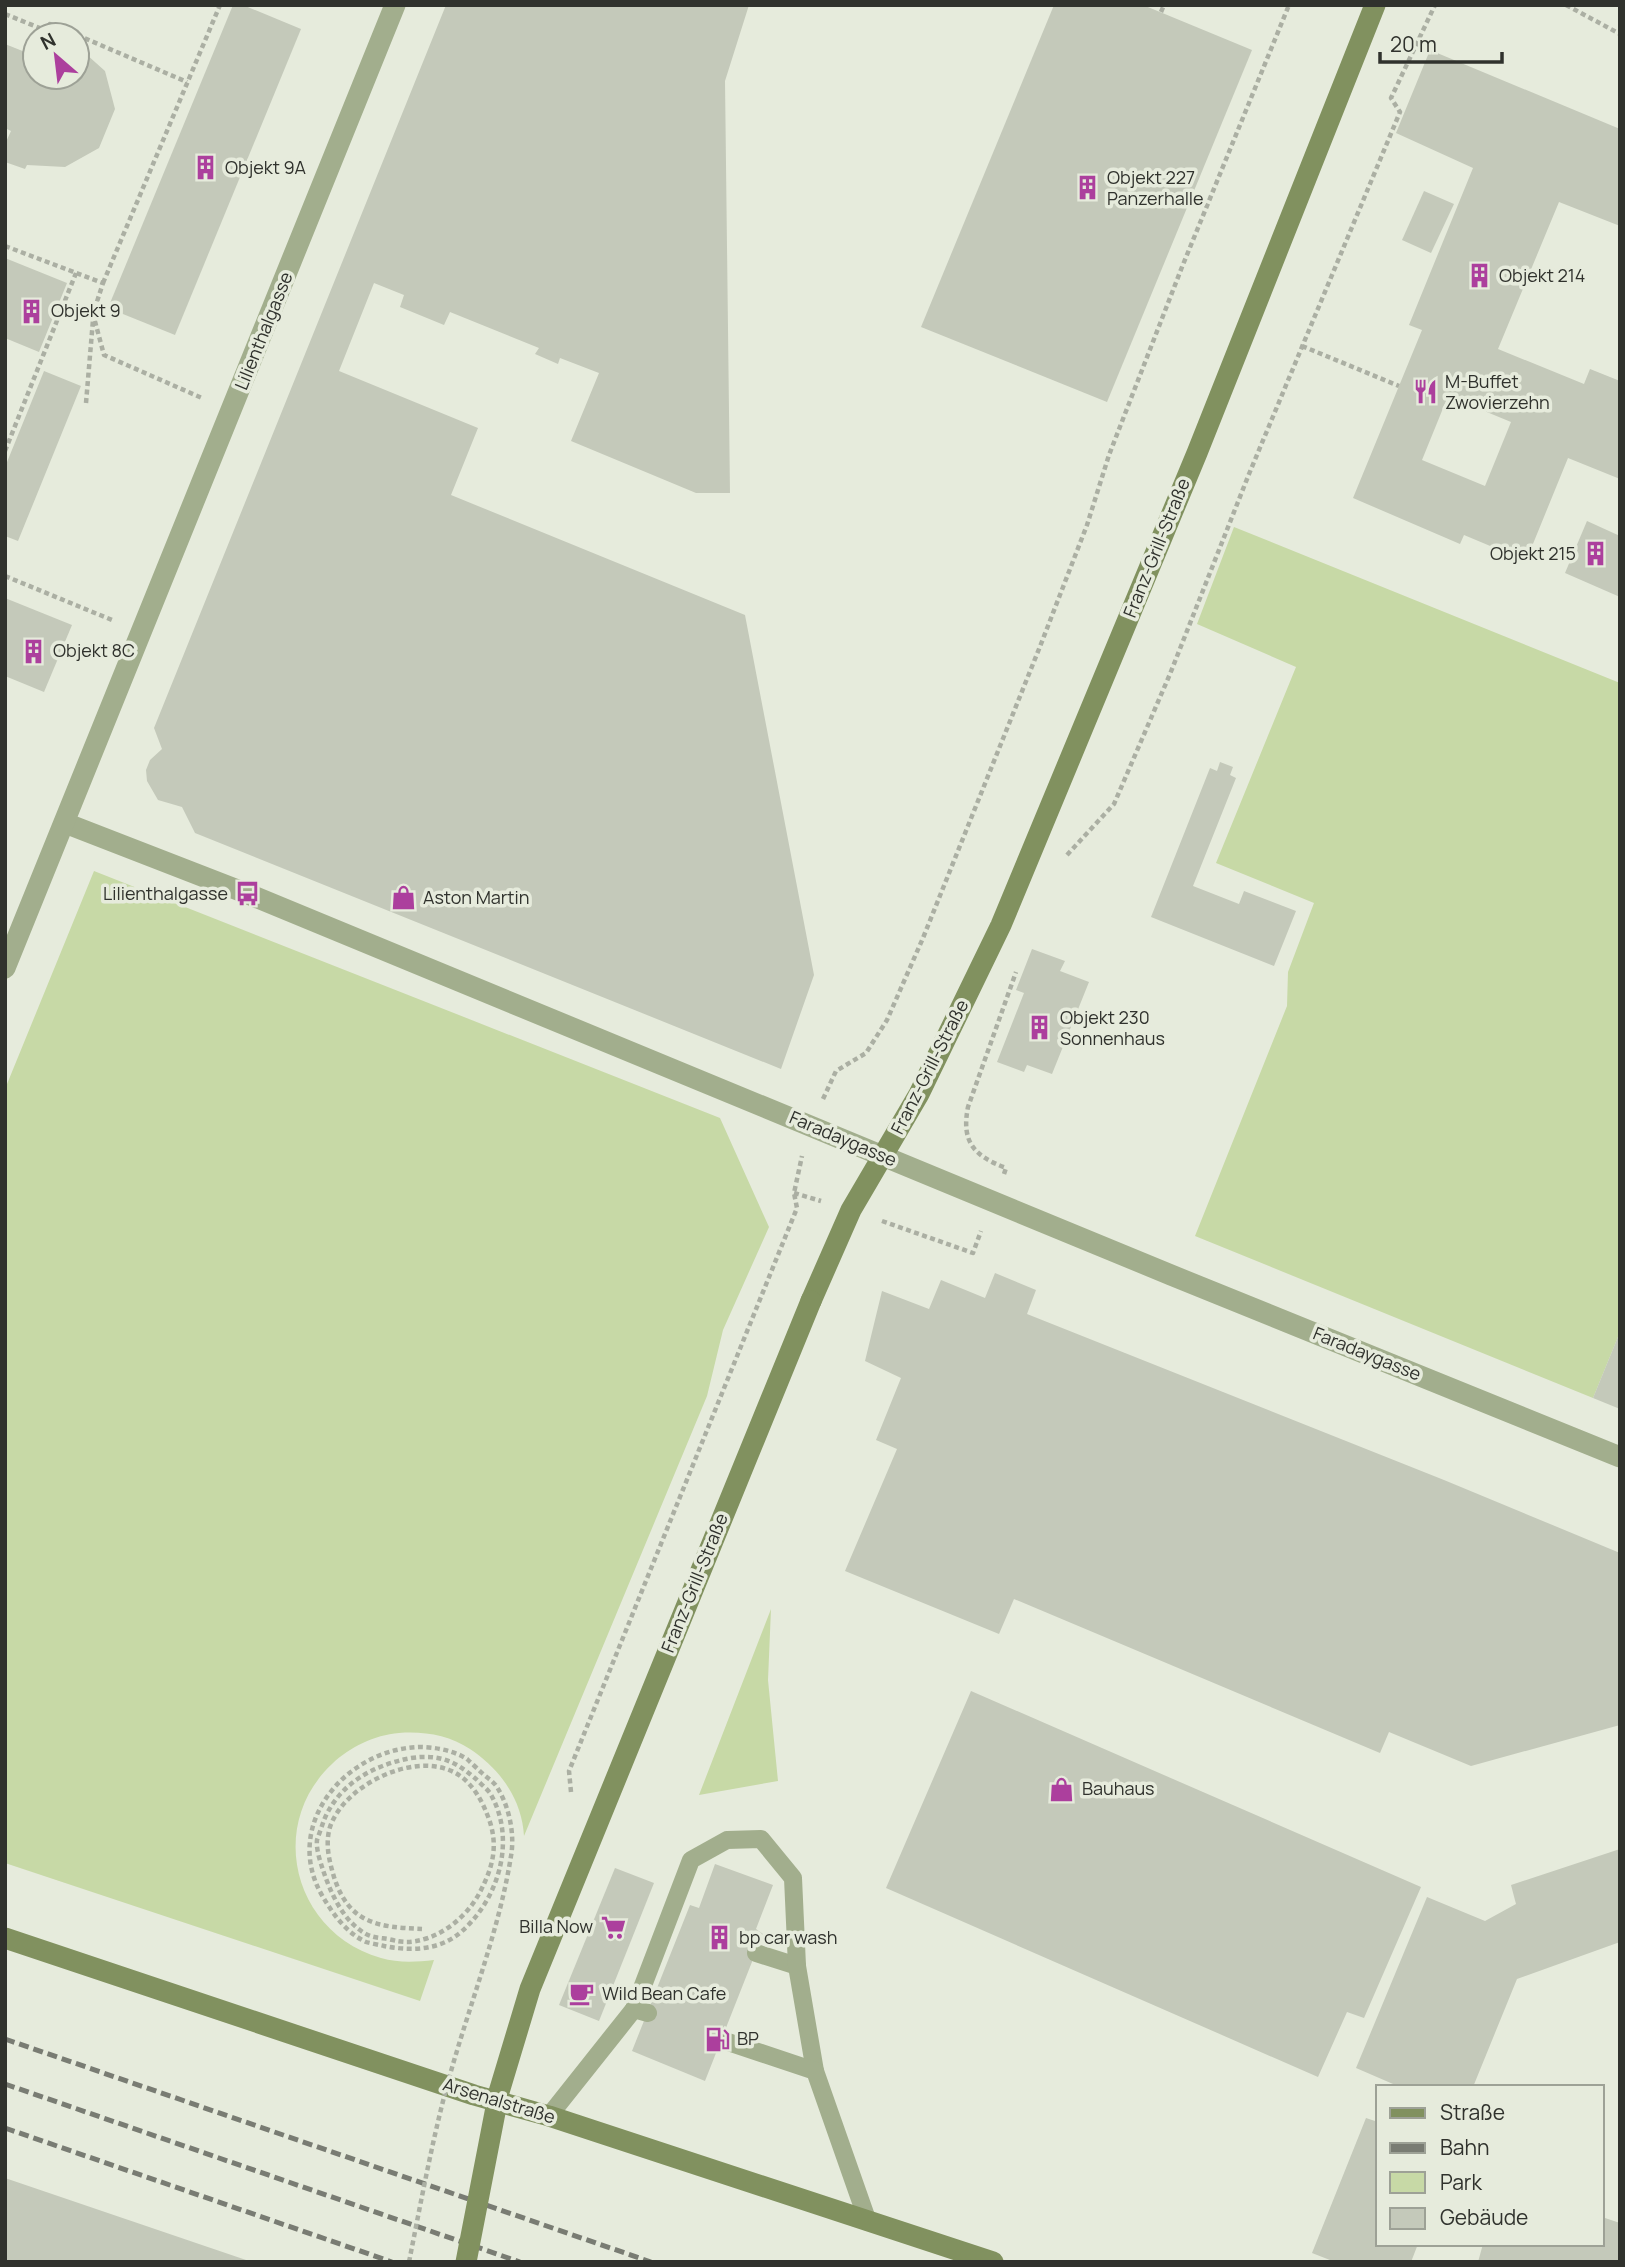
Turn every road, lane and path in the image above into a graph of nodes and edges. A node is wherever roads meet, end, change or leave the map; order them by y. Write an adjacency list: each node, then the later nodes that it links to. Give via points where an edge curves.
1 (220, 5): 13 (path)
2 (395, 5): 21 (street, Lilienthalgasse)
3 (1164, 5): 8 (path)
4 (1289, 5): 29 (path, via 1182,267 1109,455 1087,525 918,950 887,1020 866,1053 836,1071)
5 (1376, 5): 30 (street, Franz-Grill-Straße, via 1001,925 919,1094)
6 (1435, 5): 18 (path, via 1391,98 1400,112)
7 (1566, 5): 11 (path)
8 (1161, 12)
9 (5, 14): 10 (path)
10 (22, 21)
11 (1620, 34)
12 (91, 41): 13 (path)
13 (187, 82): 16 (path)
14 (5, 246): 15 (path)
15 (76, 273): 16 (path); 22 (path)
16 (103, 283): 17 (path)
17 (93, 314): 20 (path); 21 (path, via 104,355)
18 (1302, 346): 19 (path); 26 (path, via 1114,804 1066,855)
19 (1399, 386)
20 (86, 403)
21 (232, 411): 24 (street, Lilienthalgasse)
22 (5, 452)
23 (5, 576): 24 (path)
24 (142, 633): 25 (street, Lilienthalgasse)
25 (65, 823): 28 (street, Lilienthalgasse); 29 (street, Faradaygasse)
26 (1061, 867)
27 (1021, 959): 32 (path, via 964,1127 972,1147 1006,1168)
28 (5, 968)
29 (811, 1125): 30 (street, Faradaygasse); 31 (path)
30 (883, 1156): 32 (street, Faradaygasse); 33 (street, Franz-Grill-Straße)
31 (794, 1192): 33 (path); 35 (path, via 797,1208 569,1771)
32 (992, 1200): 33 (path, via 973,1253); 34 (street, Faradaygasse)
33 (851, 1210): 45 (street, Franz-Grill-Straße, bridge, via 539,1965 499,2092)
34 (1620, 1457)
35 (571, 1792)
36 (422, 1929): 44 (path, bridge, via 383,1927 355,1913 339,1891 327,1851 330,1828 341,1806 365,1784 397,1769 435,1766 454,1771 479,1794 493,1827 495,1856 478,1896 452,1927 408,1944 369,1935 348,1919 329,1890 317,1838 344,1789 369,1771 424,1756 460,1765 489,1791 501,1824 503,1858 488,1900 460,1933 439,1945 410,1951 365,1942 341,1923 319,1891 309,1836 339,1780 367,1760 400,1749 425,1747 468,1759 497,1787 512,1824 512,1852 445,2093)
37 (5, 1938): 42 (street, Arsenalstraße, via 461,2091)
38 (756, 1953): 39 (lane)
39 (797, 1966): 41 (lane); 42 (lane, via 793,1878 761,1839 727,1840 691,1860 677,1919 641,2011)
40 (722, 2040): 41 (lane)
41 (815, 2071): 43 (lane)
42 (550, 2116): 43 (street, Arsenalstraße)
43 (868, 2221): 46 (street, Arsenalstraße)
44 (409, 2262)
45 (466, 2262)
46 (993, 2262)

